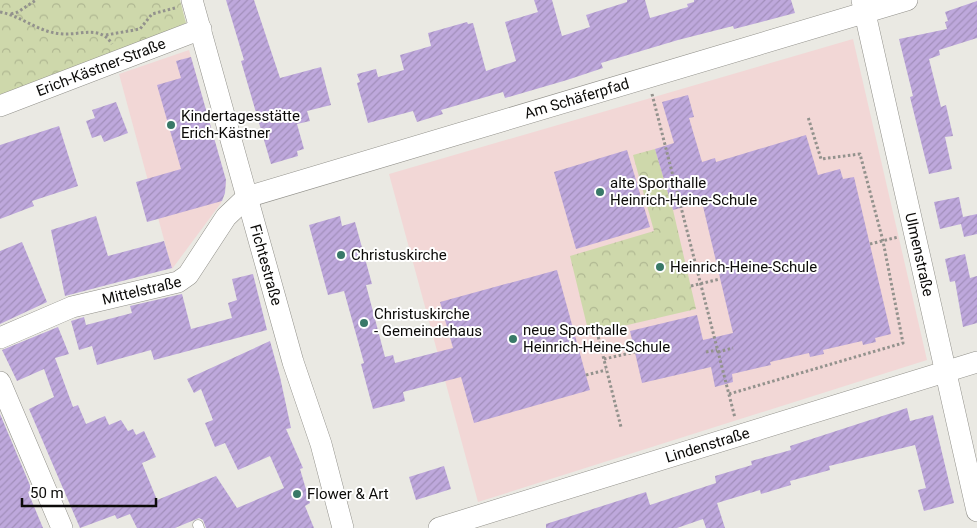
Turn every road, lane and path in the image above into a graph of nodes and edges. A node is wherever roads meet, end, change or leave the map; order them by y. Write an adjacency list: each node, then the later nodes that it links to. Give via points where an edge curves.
1 (36, 0): 6 (path)
2 (907, 0): 4 (street, Am Schäferpfad)
3 (192, 1): 7 (street, Fichtestraße); 8 (path, via 152,14 140,29)
4 (864, 7): 10 (street, Am Schäferpfad); 14 (street, Ulmenstraße)
5 (0, 12): 6 (path)
6 (10, 14): 8 (path, via 42,30 61,34 97,32)
7 (201, 29): 11 (street, Erich-Kästner-Straße); 13 (street, Fichtestraße)
8 (106, 35): 9 (path)
9 (114, 48)
10 (648, 78): 13 (street, Am Schäferpfad); 18 (path)
11 (0, 106)
12 (808, 117): 15 (path, via 821,159 860,154)
13 (247, 197): 21 (street, Mittelstraße, via 226,217 188,275 178,282 72,307); 37 (street, Fichtestraße)
14 (915, 232): 15 (path); 29 (street, Ulmenstraße)
15 (883, 241): 16 (path); 32 (path, via 904,342)
16 (870, 244)
17 (720, 279): 18 (path)
18 (700, 284): 19 (path); 23 (path)
19 (691, 286)
20 (597, 332): 26 (path)
21 (0, 338)
22 (733, 348): 23 (path)
23 (718, 351): 25 (path); 32 (path)
24 (635, 352): 26 (path)
25 (706, 352)
26 (604, 360): 28 (path)
27 (977, 362): 29 (street, Lindenstraße)
28 (606, 370): 30 (path); 33 (path)
29 (946, 371): 34 (street, Lindenstraße); 35 (street, Ulmenstraße)
30 (586, 376)
31 (0, 382): 36 (street)
32 (729, 394): 34 (path)
33 (621, 428)
34 (739, 435): 38 (street, Lindenstraße)
35 (977, 511)
36 (62, 528)
37 (343, 528)
38 (439, 528)

